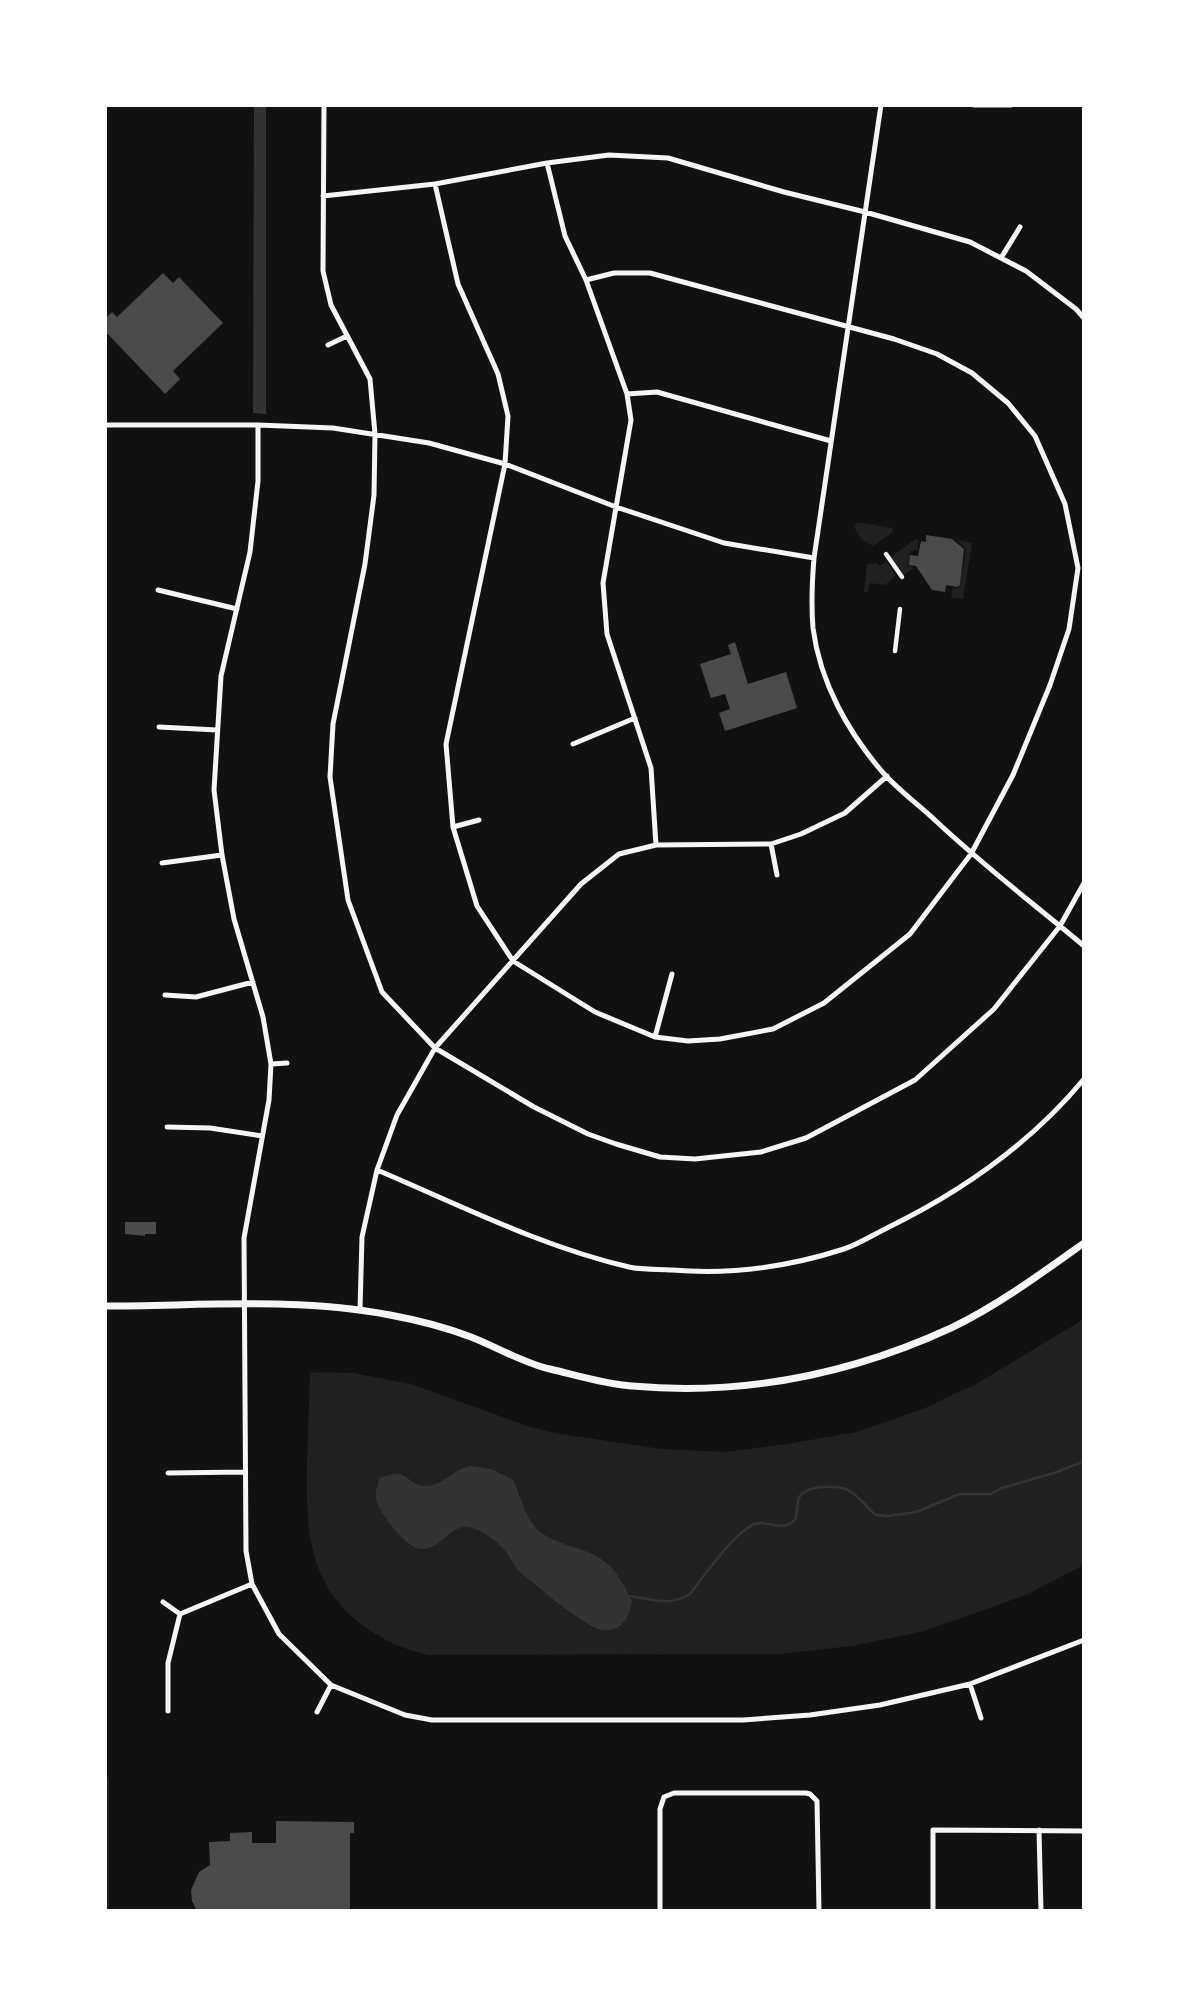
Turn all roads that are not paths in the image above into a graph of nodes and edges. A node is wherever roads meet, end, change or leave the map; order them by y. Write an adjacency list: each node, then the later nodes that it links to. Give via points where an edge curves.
1 (324, 105): 7 (street)
2 (881, 105): 8 (street)
3 (974, 105): 4 (street)
4 (1011, 105)
5 (547, 163): 6 (street); 8 (street, via 608,155 668,158); 11 (street, via 565,236)
6 (435, 184): 7 (street); 21 (street, via 458,284 498,374 508,416)
7 (323, 196): 14 (street, via 323,271 331,305)
8 (865, 212): 10 (street, via 970,242); 13 (street)
9 (1020, 227): 10 (street)
10 (1001, 258): 12 (street, via 1026,271)
11 (586, 280): 13 (street, via 614,273 650,273); 16 (street)
12 (1084, 318)
13 (849, 327): 20 (street); 39 (street, via 937,354 1008,403 1035,436 1065,504 1078,569 1069,629 1013,775)
14 (347, 336): 15 (street); 19 (street, via 370,379)
15 (328, 345)
16 (627, 394): 20 (street, via 657,392); 22 (street, via 629,441)
17 (105, 425): 18 (street)
18 (258, 425): 19 (street); 27 (street, via 258,481 250,552)
19 (375, 434): 21 (street); 51 (street, via 374,495 365,564 333,723 330,776 348,900 383,992)
20 (831, 441): 24 (street)
21 (505, 464): 22 (street); 36 (street, via 446,744)
22 (616, 507): 24 (street, via 724,543); 30 (street, via 603,583 607,634)
23 (886, 554): 25 (street)
24 (814, 558): 34 (street, via 814,630 826,677 859,743)
25 (901, 577)
26 (158, 590): 27 (street)
27 (236, 609): 32 (street, via 221,676)
28 (900, 609): 29 (street)
29 (895, 651)
30 (635, 718): 33 (street); 38 (street, via 651,768)
31 (159, 727): 32 (street)
32 (217, 730): 40 (street, via 214,790)
33 (573, 744)
34 (887, 776): 37 (street, via 845,813); 39 (street)
35 (479, 820): 36 (street)
36 (453, 827): 46 (street, via 477,906)
37 (771, 844): 38 (street); 42 (street)
38 (656, 845): 46 (street, via 620,853 581,884)
39 (971, 854): 44 (street); 50 (street, via 910,934 824,1003 773,1030 688,1041)
40 (222, 855): 41 (street); 48 (street, via 234,919)
41 (162, 863)
42 (778, 875)
43 (1084, 883): 44 (street)
44 (1060, 926): 45 (street); 51 (street, via 994,1009 915,1080 806,1138 761,1152 695,1159 660,1157 616,1144 534,1107)
45 (1084, 946)
46 (513, 961): 50 (street, via 595,1012); 51 (street)
47 (672, 974): 50 (street)
48 (253, 982): 49 (street, via 196,997); 53 (street)
49 (165, 995)
50 (655, 1037)
51 (435, 1048): 57 (street, via 397,1115)
52 (286, 1063): 53 (street)
53 (271, 1064): 56 (street)
54 (1084, 1079): 57 (street, via 995,1164 957,1191 846,1248 742,1271 632,1267 583,1254)
55 (167, 1127): 56 (street)
56 (262, 1136): 59 (street, via 244,1237)
57 (377, 1170): 61 (street, via 362,1237)
58 (1084, 1243): 61 (street, via 951,1328 818,1376 713,1390 630,1386 545,1368 454,1331)
59 (244, 1305): 60 (street); 61 (street); 62 (street)
60 (105, 1306)
61 (360, 1310)
62 (245, 1472): 63 (street); 64 (street, via 246,1551)
63 (168, 1473)
64 (252, 1584): 66 (street); 69 (street, via 279,1634)
65 (163, 1602): 66 (street)
66 (180, 1614): 70 (street, via 168,1663)
67 (1084, 1640): 68 (street)
68 (970, 1684): 69 (street, via 880,1705 743,1720 432,1720 405,1715); 72 (street)
69 (331, 1685): 71 (street)
70 (168, 1710)
71 (317, 1712)
72 (981, 1718)
73 (1039, 1830): 74 (street); 77 (street, via 933,1830); 78 (street)
74 (1084, 1831)
75 (660, 1911): 76 (street, via 660,1809 664,1797 674,1793 806,1793 814,1797 818,1807)
76 (819, 1911)
77 (933, 1911)
78 (1041, 1911)

